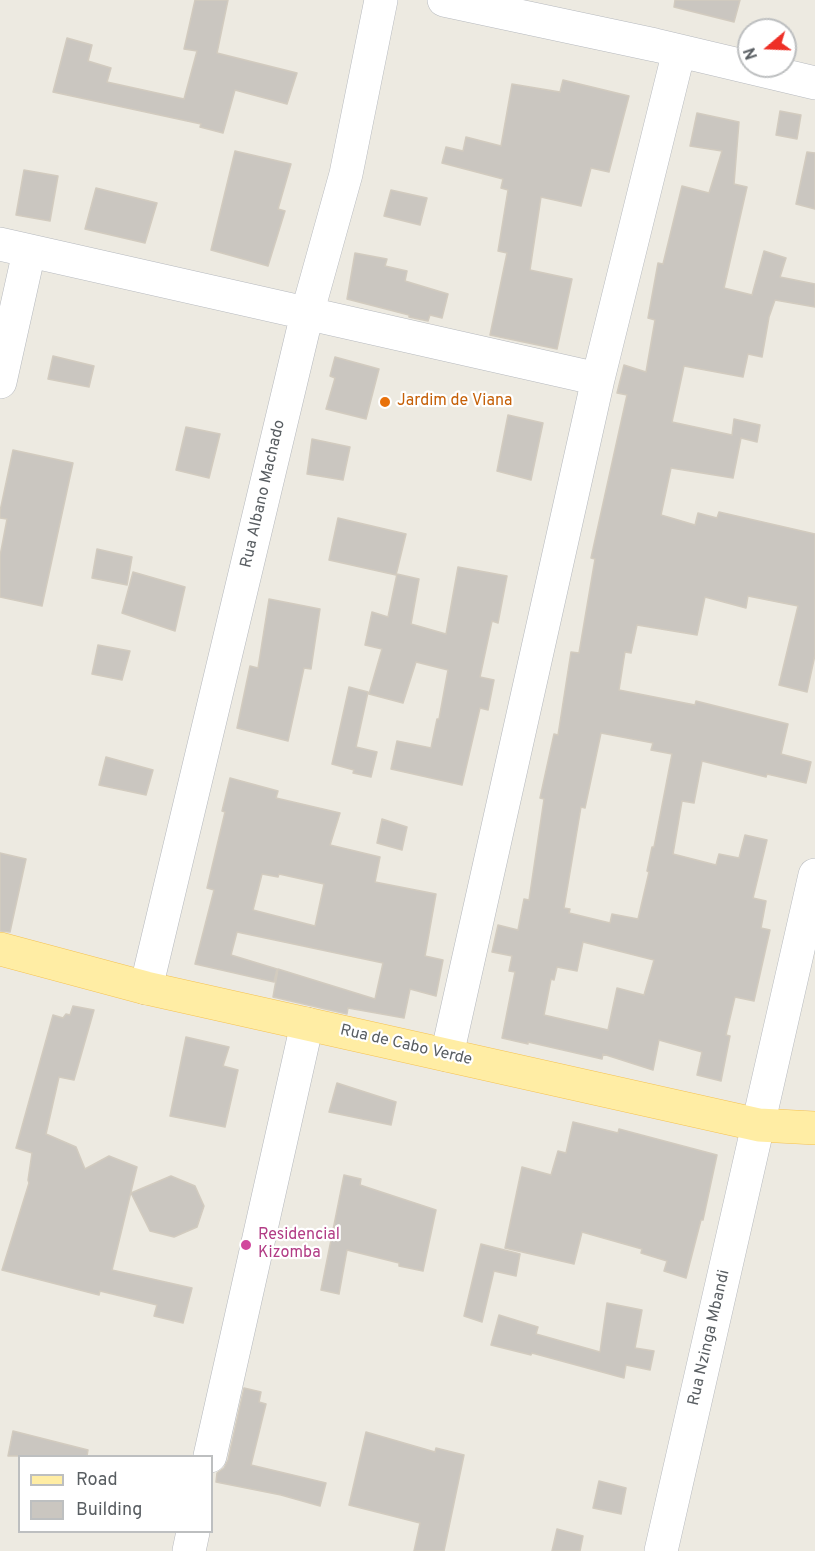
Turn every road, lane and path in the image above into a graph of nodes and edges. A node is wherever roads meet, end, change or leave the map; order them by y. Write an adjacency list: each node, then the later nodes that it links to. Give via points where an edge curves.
1 (381, 0): 6 (street, Rua Albano Machado, via 346,174)
2 (444, 0): 3 (street)
3 (679, 51): 4 (street); 7 (street)
4 (815, 83)
5 (15, 248): 6 (street); 8 (street)
6 (307, 314): 7 (street); 11 (street, Rua Albano Machado)
7 (598, 379): 13 (street)
8 (0, 382)
9 (815, 875): 14 (street, Rua Nzinga Mbandi)
10 (0, 949): 11 (main road, Rua de Cabo Verde)
11 (146, 988): 12 (main road, Rua de Cabo Verde)
12 (307, 1024): 13 (main road, Rua de Cabo Verde); 16 (street)
13 (447, 1055): 14 (main road, Rua de Cabo Verde)
14 (759, 1125): 15 (main road, Rua de Cabo Verde); 19 (street, Rua Nzinga Mbandi)
15 (815, 1128)
16 (210, 1455)
17 (194, 1533): 18 (street)
18 (189, 1551)
19 (661, 1551)

